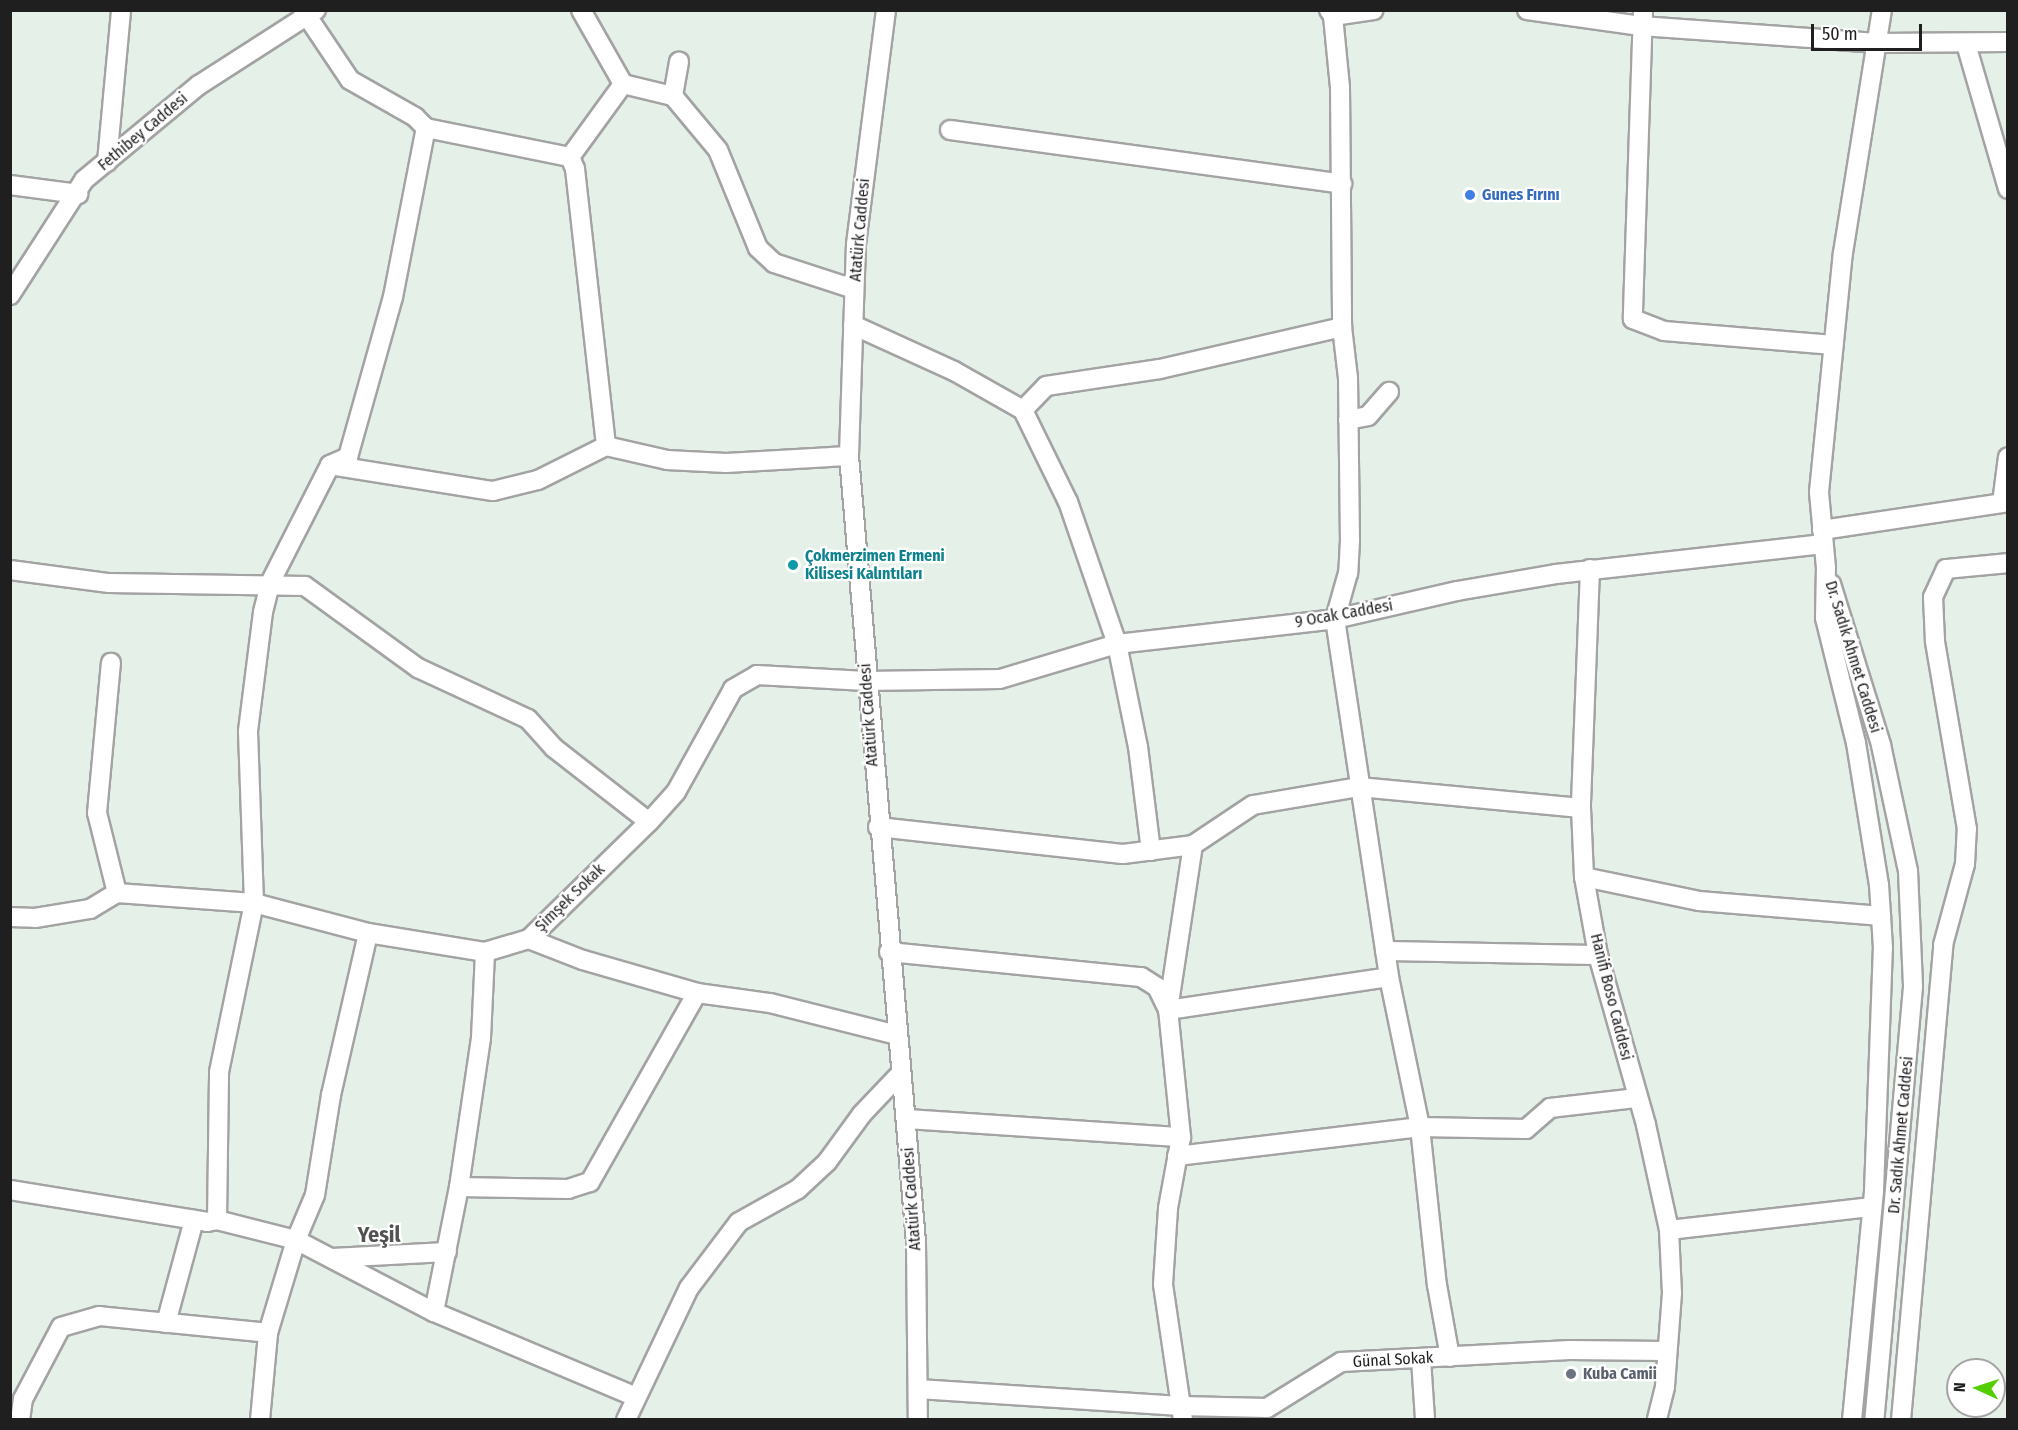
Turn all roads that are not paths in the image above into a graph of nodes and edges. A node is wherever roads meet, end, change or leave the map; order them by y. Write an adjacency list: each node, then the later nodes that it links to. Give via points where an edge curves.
1 (121, 10): 19 (street)
2 (581, 10): 14 (street)
3 (886, 10): 24 (street, Atatürk Caddesi, via 856,244)
4 (1374, 10): 8 (street)
5 (1527, 10): 9 (street)
6 (1882, 10): 11 (street)
7 (308, 13): 16 (street, via 350,80 415,117); 19 (street, Fethibey Caddesi, via 199,85)
8 (1331, 13): 20 (street, via 1340,87)
9 (1642, 18): 11 (street); 28 (street, via 1633,319 1664,331)
10 (2007, 42): 12 (street)
11 (1877, 43): 12 (street); 28 (street, via 1843,253)
12 (1966, 44): 22 (street)
13 (679, 63): 15 (street)
14 (623, 84): 15 (street); 18 (street)
15 (673, 96): 24 (street, via 717,150 758,248 774,262)
16 (426, 128): 18 (street); 35 (street, via 393,297 348,457)
17 (950, 130): 20 (street)
18 (570, 157): 32 (street, via 575,169)
19 (107, 162): 23 (street, Fethibey Caddesi, via 84,180)
20 (1342, 184): 27 (street)
21 (10, 185): 23 (street)
22 (2007, 189)
23 (78, 194): 25 (street, Fethibey Caddesi)
24 (854, 289): 26 (street, Atatürk Caddesi)
25 (10, 295)
26 (853, 325): 30 (street, via 954,372); 33 (street, Atatürk Caddesi)
27 (1342, 327): 30 (street, via 1160,369 1046,386); 31 (street)
28 (1833, 345): 36 (street, via 1819,492)
29 (1389, 392): 31 (street, via 1368,416)
30 (1023, 410): 43 (street, via 1068,502)
31 (1348, 420): 42 (street, via 1348,573)
32 (606, 446): 33 (street, via 667,460 726,463); 35 (street, via 538,480 494,491)
33 (849, 456): 45 (street, Atatürk Caddesi)
34 (2007, 457): 36 (street, 9 Ocak Caddesi, via 2002,503)
35 (330, 465): 41 (street)
36 (1823, 537): 38 (street); 39 (street, 9 Ocak Caddesi)
37 (2007, 563): 100 (street, via 1946,569 1932,597 1935,641 1967,829 1965,864 1943,945)
38 (1826, 568): 55 (street, Dr. Sadık Ahmet Caddesi, via 1825,618 1856,743); 99 (street, Dr. Sadık Ahmet Caddesi, via 1881,745 1908,871 1913,987)
39 (1590, 569): 42 (street, 9 Ocak Caddesi, via 1456,591); 47 (street, Hanifi Boso Caddesi)
40 (10, 570): 41 (street, via 109,583)
41 (270, 583): 48 (street, via 305,586 418,668 528,719 554,748); 54 (street, via 248,731)
42 (1335, 619): 43 (street, 9 Ocak Caddesi); 46 (street)
43 (1117, 644): 45 (street, 9 Ocak Caddesi, via 1000,679); 51 (street, via 1138,747)
44 (111, 663): 53 (street, via 97,813)
45 (866, 681): 48 (street, Şimşek Sokak, via 757,675 733,688 676,792); 49 (street, Atatürk Caddesi)
46 (1359, 787): 47 (street); 50 (street, via 1253,805); 59 (street)
47 (1581, 808): 52 (street, Hanifi Boso Caddesi)
48 (649, 822): 58 (street, Şimşek Sokak)
49 (878, 827): 51 (street, via 1123,854); 61 (street, Atatürk Caddesi)
50 (1193, 845): 51 (street); 65 (street)
51 (1151, 851)
52 (1584, 877): 55 (street, via 1699,901); 62 (street, Hanifi Boso Caddesi)
53 (117, 893): 54 (street, Şimşek Sokak); 56 (street, via 90,909 35,918)
54 (254, 903): 57 (street, Şimşek Sokak); 77 (street, via 219,1072)
55 (1881, 916): 75 (street, Dr. Sadık Ahmet Caddesi)
56 (10, 917)
57 (368, 933): 60 (street, Şimşek Sokak); 79 (street, via 331,1095 315,1195)
58 (529, 939): 60 (street, Şimşek Sokak); 64 (street, via 583,960)
59 (1385, 951): 62 (street); 63 (street)
60 (484, 952): 73 (street, via 482,1038)
61 (889, 952): 65 (street, via 1141,977 1157,987); 66 (street, Atatürk Caddesi)
62 (1598, 955): 68 (street, Hanifi Boso Caddesi)
63 (1389, 977): 65 (street); 70 (street)
64 (697, 993): 66 (street, via 770,1003); 73 (street, via 590,1182 568,1189)
65 (1168, 1010): 71 (street)
66 (897, 1035): 67 (street, Atatürk Caddesi)
67 (900, 1074): 69 (street, Atatürk Caddesi); 89 (street, via 862,1114 827,1162 798,1189 739,1221 688,1288)
68 (1637, 1098): 70 (street, via 1550,1108 1526,1129); 78 (street, Hanifi Boso Caddesi)
69 (907, 1119): 71 (street); 88 (street, Atatürk Caddesi, via 916,1243)
70 (1420, 1127): 72 (street); 86 (street, via 1437,1284)
71 (1181, 1137): 72 (street)
72 (1177, 1156): 90 (street, via 1167,1208 1163,1284)
73 (459, 1187): 80 (street)
74 (10, 1190): 76 (street)
75 (1872, 1207): 78 (street); 98 (street, Dr. Sadık Ahmet Caddesi)
76 (194, 1220): 77 (street); 83 (street)
77 (217, 1220): 79 (street)
78 (1669, 1230): 85 (street, Hanifi Boso Caddesi, via 1672,1293)
79 (296, 1240): 81 (street); 84 (street)
80 (447, 1252): 81 (street); 82 (street)
81 (330, 1258): 82 (street)
82 (434, 1311): 89 (street)
83 (166, 1323): 84 (street); 92 (street, via 99,1316 61,1328 23,1399)
84 (268, 1333): 93 (street)
85 (1665, 1352): 86 (street, Günal Sokak, via 1570,1350); 97 (street, Hanifi Boso Caddesi, via 1665,1387)
86 (1450, 1357): 87 (street, Günal Sokak)
87 (1421, 1359): 91 (street, Günal Sokak, via 1341,1362); 96 (street)
88 (918, 1389): 90 (street, Günal Sokak); 95 (street, Atatürk Caddesi)
89 (636, 1397): 94 (street)
90 (1182, 1413): 91 (street, Günal Sokak)
91 (1272, 1414)
92 (20, 1419)
93 (260, 1419)
94 (626, 1419)
95 (918, 1419)
96 (1425, 1419)
97 (1657, 1419)
98 (1852, 1419)
99 (1874, 1419)
100 (1901, 1419)

